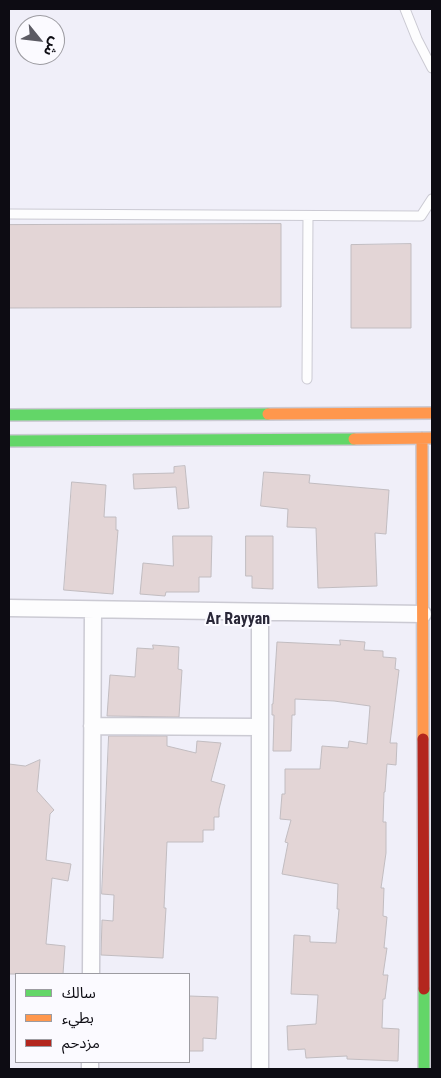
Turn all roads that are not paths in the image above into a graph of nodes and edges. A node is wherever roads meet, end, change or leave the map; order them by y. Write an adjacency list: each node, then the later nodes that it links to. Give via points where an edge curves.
1 (405, 9): 2 (lane)
2 (432, 68)
3 (432, 199): 5 (lane, via 421,216)
4 (9, 214): 5 (lane)
5 (308, 216): 6 (lane)
6 (307, 379)
7 (432, 413): 8 (street)
8 (9, 415)
9 (427, 438): 10 (street); 14 (street)
10 (9, 441)
11 (9, 608): 12 (street)
12 (93, 610): 13 (street); 15 (street)
13 (260, 612): 14 (street); 16 (street)
14 (422, 614): 19 (street)
15 (92, 726): 16 (street); 17 (street)
16 (260, 727): 18 (street)
17 (91, 973)
18 (260, 1069)
19 (424, 1069)

